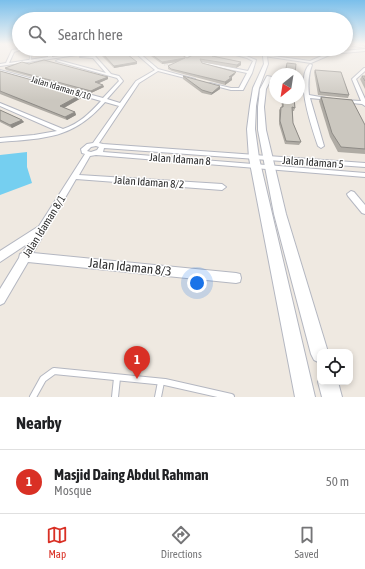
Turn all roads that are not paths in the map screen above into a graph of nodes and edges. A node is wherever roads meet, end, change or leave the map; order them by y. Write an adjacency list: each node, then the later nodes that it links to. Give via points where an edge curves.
1 (18, 63): 9 (street)
2 (61, 63): 15 (street)
3 (99, 63): 15 (street)
4 (149, 63): 12 (street)
5 (202, 63): 14 (street)
6 (254, 63): 14 (street)
7 (265, 63): 27 (main road, via 256,88 251,129)
8 (309, 63): 16 (street)
9 (7, 64): 10 (street)
10 (0, 65)
11 (365, 69): 19 (street, via 354,79)
12 (157, 70): 14 (street, via 238,90 243,87); 20 (street, via 137,82)
13 (0, 71): 17 (street, Jalan Idaman 8/10)
14 (250, 73)
15 (110, 75): 17 (street, via 121,81)
16 (307, 96): 19 (street); 24 (street)
17 (104, 101): 20 (street, Jalan Idaman 8/10); 21 (street, via 87,118)
18 (0, 104): 21 (street)
19 (364, 104)
20 (122, 105): 23 (street)
21 (63, 131): 22 (street, via 38,137)
22 (0, 140)
23 (98, 145): 25 (street, via 101,150); 25 (street, via 87,146 84,149 84,152); 26 (street, Jalan Idaman 8)
24 (321, 146)
25 (93, 153): 26 (street, Jalan Idaman 8); 30 (street, Jalan Idaman 8/1)
26 (171, 155): 27 (street, Jalan Idaman 8)
27 (262, 162): 28 (street, Jalan Idaman 5); 29 (street, Jalan Idaman 5); 39 (main road, via 280,214); 47 (main road)
28 (365, 166)
29 (365, 175)
30 (76, 177): 31 (street, Jalan Idaman 8/2); 34 (street, Jalan Idaman 8/1)
31 (222, 187)
32 (351, 194): 33 (street)
33 (365, 211)
34 (42, 227): 35 (street); 36 (street, Jalan Idaman 8/1)
35 (0, 257)
36 (24, 257): 37 (street, Jalan Idaman 8/3); 38 (street, Jalan Idaman 8/1)
37 (236, 278)
38 (0, 299)
39 (319, 349)
40 (117, 378): 41 (lane); 43 (lane, via 54,371 46,374); 44 (lane)
41 (161, 382): 45 (lane); 46 (lane)
42 (329, 385): 48 (main road)
43 (33, 397)
44 (115, 397)
45 (158, 397)
46 (231, 397)
47 (306, 397)
48 (332, 397)

